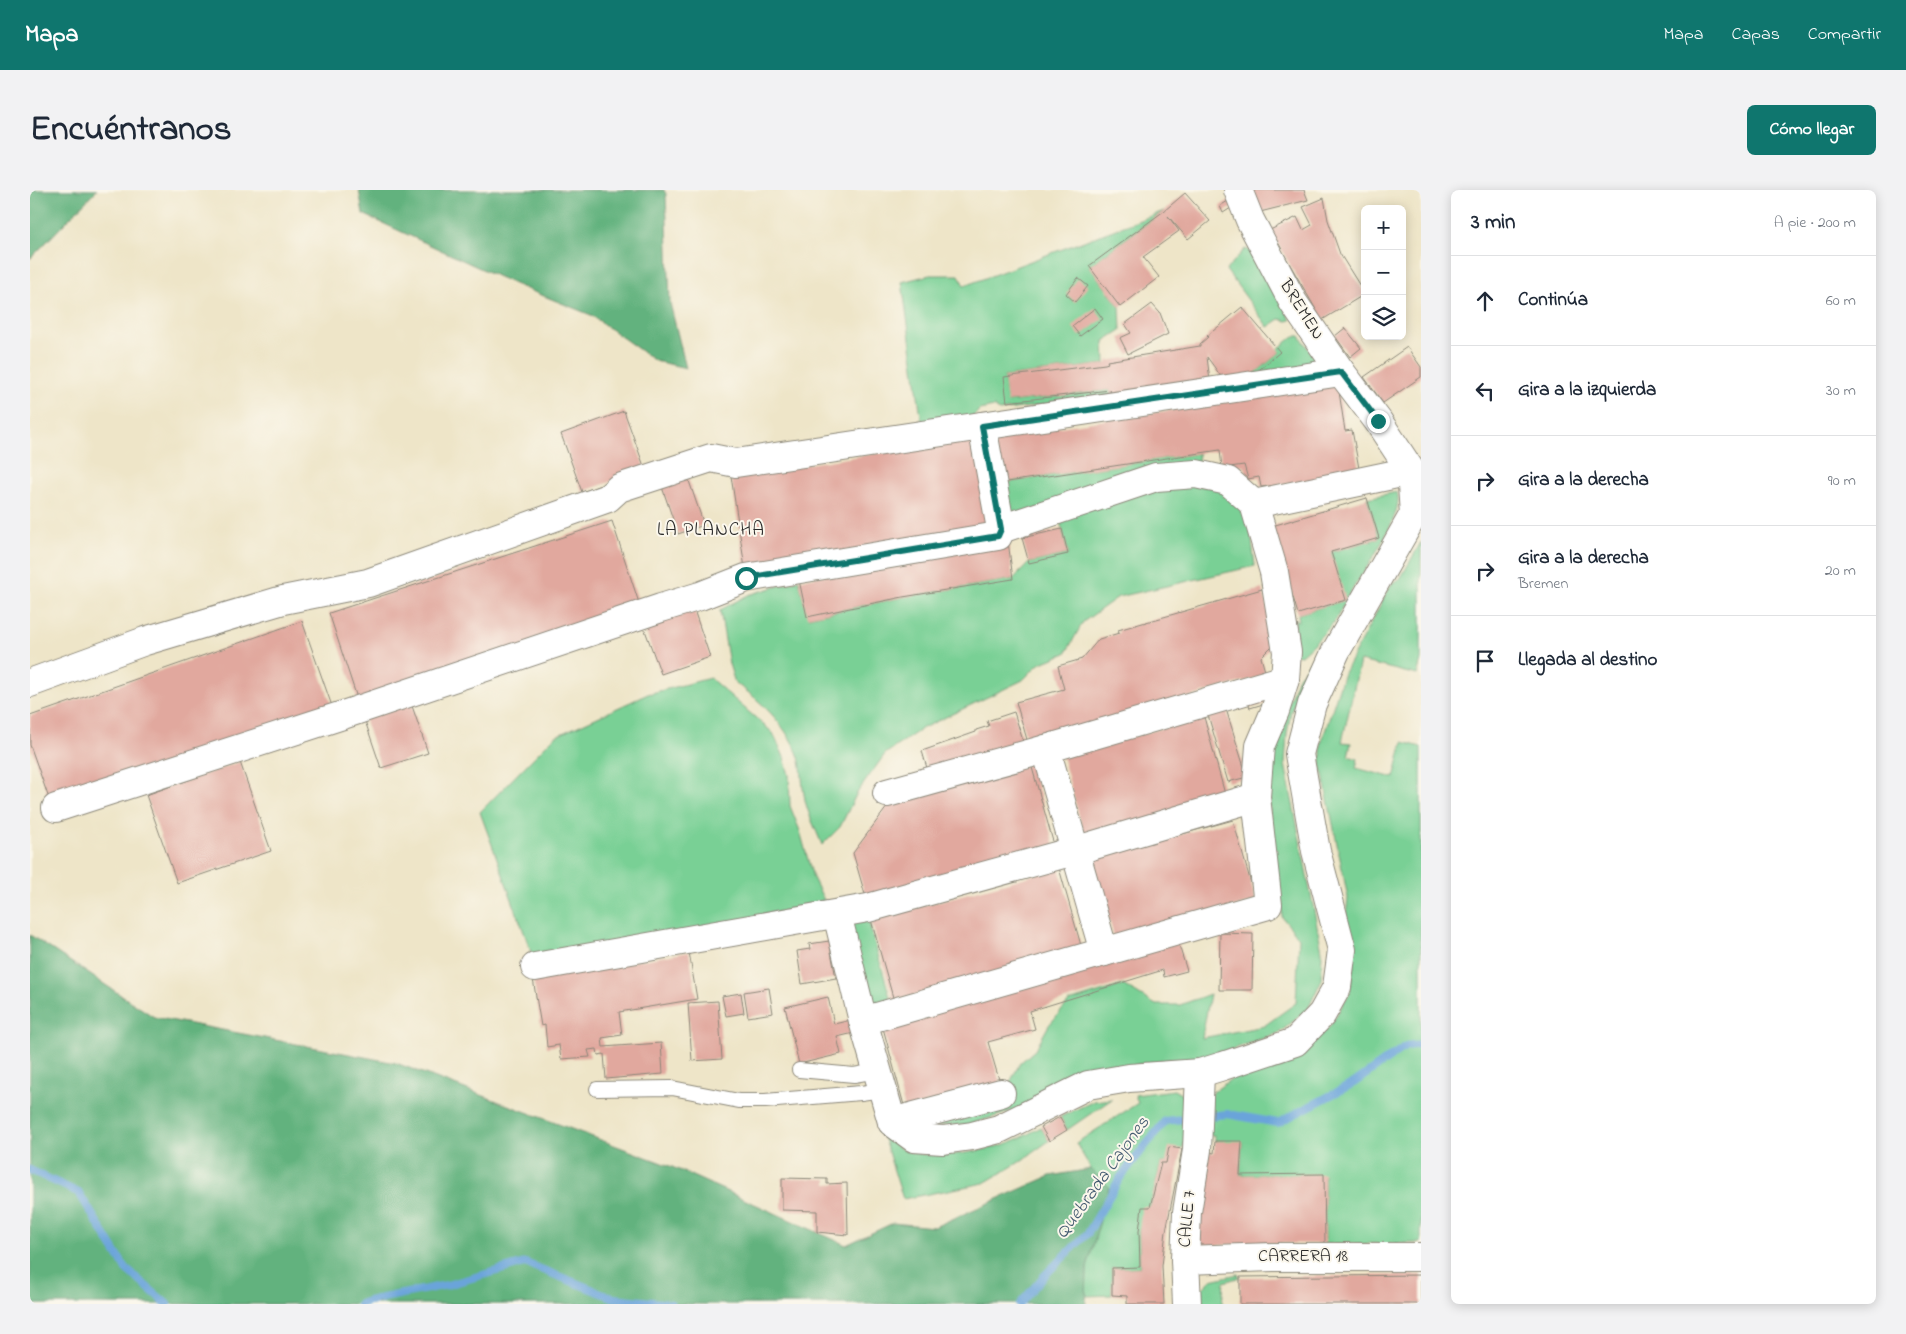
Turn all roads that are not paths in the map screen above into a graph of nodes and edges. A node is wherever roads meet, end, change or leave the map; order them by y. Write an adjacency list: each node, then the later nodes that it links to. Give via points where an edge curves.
1 (1238, 190): 2 (street, BREMEN, via 1293,302)
2 (1341, 372): 3 (street); 4 (street, BREMEN)
3 (982, 426): 6 (street); 8 (street, via 736,463 711,458 619,488 608,498 368,583 283,600 163,636)
4 (1411, 471): 5 (street); 20 (street, via 1414,514 1336,651 1312,704 1300,754 1316,851 1342,950 1337,987 1322,1014 1295,1042)
5 (1254, 504): 6 (street, via 1228,481 1196,474 1156,477); 7 (street, via 1283,616 1287,652)
6 (1001, 529): 12 (street, via 998,536 746,578 700,596)
7 (1285, 679): 9 (street); 11 (street, via 1260,746)
8 (30, 683)
9 (1046, 749): 10 (street); 13 (street)
10 (887, 793)
11 (1256, 797): 13 (street); 15 (street, via 1268,905)
12 (56, 808)
13 (1074, 852): 14 (street); 15 (street)
14 (837, 914): 16 (street); 17 (street)
15 (1104, 952): 17 (street)
16 (535, 967)
17 (863, 1021): 19 (street)
18 (799, 1070): 19 (lane, via 854,1074)
19 (880, 1080): 21 (lane, via 861,1093 765,1101 739,1101 672,1088); 23 (street)
20 (1200, 1084): 23 (street, via 1129,1078 1088,1085 1000,1129 943,1140 914,1138); 25 (street, CALLE 7, via 1199,1136 1187,1212)
21 (597, 1089)
22 (1001, 1093): 23 (street)
23 (892, 1122)
24 (1421, 1257): 25 (street, CARRERA 18)
25 (1185, 1260): 26 (street, CALLE 7)
26 (1187, 1304)

